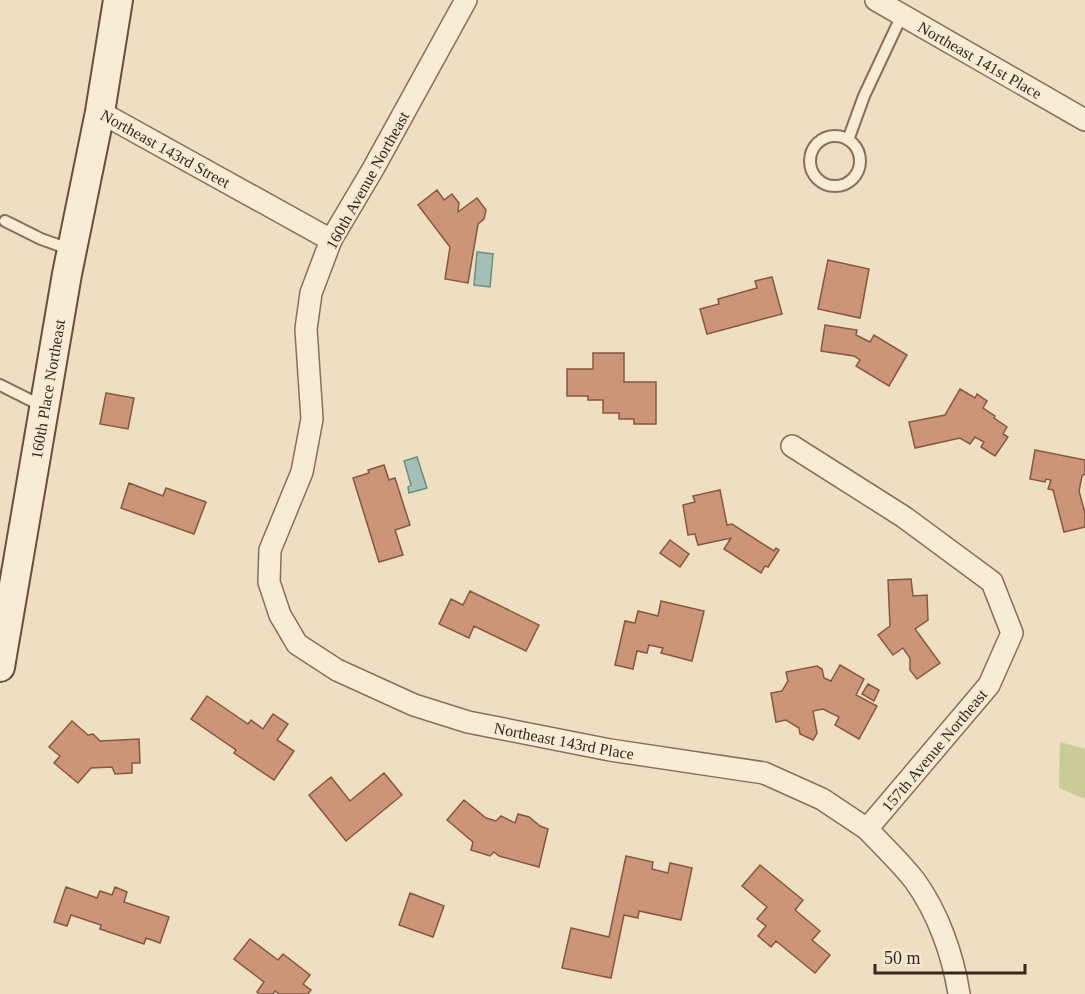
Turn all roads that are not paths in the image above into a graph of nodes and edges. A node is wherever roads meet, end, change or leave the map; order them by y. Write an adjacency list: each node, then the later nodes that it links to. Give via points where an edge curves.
1 (118, 0): 5 (street, Northeast 143rd Street)
2 (465, 0): 9 (street, 160th Avenue Northeast)
3 (876, 0): 4 (street, Northeast 141st Place)
4 (906, 7): 6 (street, Northeast 141st Place); 7 (lane)
5 (100, 112): 9 (street, Northeast 143rd Street); 10 (street, 160th Place Northeast)
6 (1085, 120)
7 (848, 140): 7 (lane, via 858,152 857,174 837,186 822,182 812,169 812,152 832,136)
8 (5, 221): 10 (lane)
9 (331, 240): 15 (street, 160th Avenue Northeast, via 312,293 306,329 312,419 302,472 270,550 269,582)
10 (72, 250): 12 (street, 160th Place Northeast)
11 (0, 385): 12 (lane)
12 (44, 407): 14 (street, 160th Place Northeast)
13 (792, 446): 17 (street, 157th Avenue Northeast, via 904,517 992,582 1012,633 989,685)
14 (7, 586): 16 (street, 160th Place Northeast)
15 (279, 615): 17 (street, Northeast 143rd Place, via 297,644 337,670 414,705 468,722 610,750 764,773 822,799)
16 (0, 667)
17 (867, 829): 18 (street, via 915,881 939,923)
18 (959, 994)

